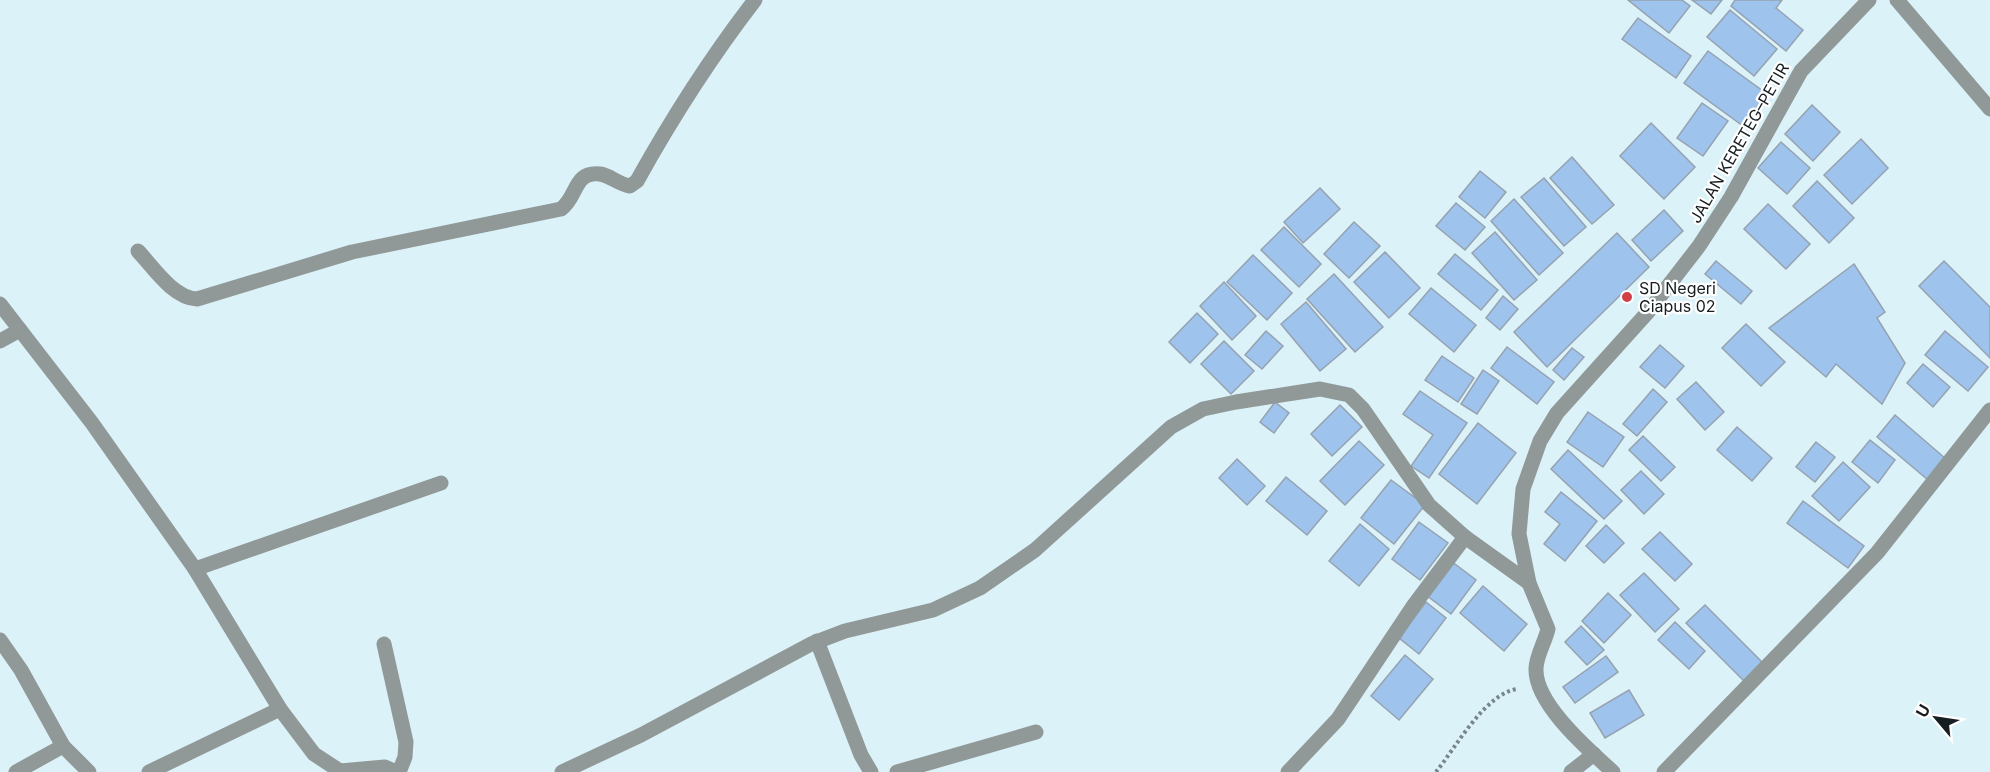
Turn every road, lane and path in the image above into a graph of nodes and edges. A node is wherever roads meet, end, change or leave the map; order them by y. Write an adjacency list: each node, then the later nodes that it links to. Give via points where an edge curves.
1 (755, 0): 5 (street, via 730,32 637,181 630,186 609,177 586,175 578,182 570,202 561,209 352,252 197,299 180,293)
2 (1869, 0): 13 (street, JALAN KERETEG–PETIR, via 1801,71 1699,246 1648,312 1557,413 1540,441 1523,489 1521,512 1520,534)
3 (1897, 0): 4 (street)
4 (1990, 110)
5 (138, 251)
6 (0, 304): 7 (street)
7 (20, 330): 8 (street); 12 (street, via 92,423)
8 (0, 341)
9 (1990, 410): 33 (street, via 1876,554)
10 (441, 483): 12 (street)
11 (1465, 537): 13 (street); 15 (street, via 1424,498 1363,409 1349,395 1320,389 1236,402 1203,410 1171,427 1035,550 980,588 933,610); 29 (street, via 1338,719)
12 (195, 569): 18 (street)
13 (1529, 583): 17 (street, JALAN KERETEG–PETIR, via 1548,628 1537,661)
14 (0, 640): 20 (street)
15 (817, 641): 26 (street, via 641,735); 27 (street)
16 (384, 644): 25 (street, via 406,742)
17 (1539, 686): 21 (street, via 1554,711); 30 (path, via 1501,693 1487,705)
18 (280, 709): 24 (street); 25 (street, via 314,754 340,771 385,767)
19 (1036, 732): 28 (street)
20 (63, 746): 22 (street); 23 (street)
21 (1594, 754): 31 (street); 32 (street)
22 (16, 772)
23 (89, 772)
24 (148, 772)
25 (398, 772)
26 (562, 772)
27 (871, 772)
28 (897, 772)
29 (1288, 772)
30 (1436, 772)
31 (1571, 772)
32 (1613, 772)
33 (1664, 772)

